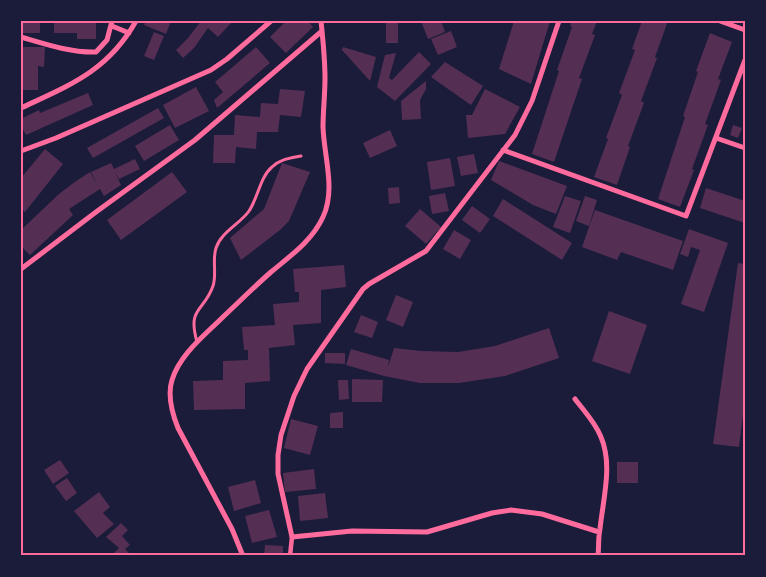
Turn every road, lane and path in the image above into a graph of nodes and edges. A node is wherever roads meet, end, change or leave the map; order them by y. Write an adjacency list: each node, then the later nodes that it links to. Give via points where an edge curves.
1 (136, 21): 9 (street)
2 (271, 21): 18 (street, via 211,70)
3 (321, 21): 8 (street)
4 (559, 21): 17 (street, via 532,102)
5 (720, 21): 7 (street)
6 (112, 24): 9 (street); 10 (street, via 108,40 96,52)
7 (745, 30)
8 (322, 31): 20 (street, via 195,140); 21 (street, via 325,76 323,128 329,189 323,217 301,247)
9 (129, 33): 14 (street, via 116,51 94,71)
10 (21, 37)
11 (745, 60): 12 (street)
12 (738, 78): 13 (street); 15 (street)
13 (745, 80)
14 (21, 108)
15 (716, 138): 16 (street); 17 (street, via 686,216)
16 (745, 148)
17 (503, 150): 24 (street, via 426,251 363,289 303,377 281,435 278,455 280,486)
18 (21, 151)
19 (301, 156): 21 (lane, via 271,167 250,209 219,242 214,257 214,284 193,320)
20 (21, 269)
21 (197, 342): 25 (street, via 172,381 173,416)
22 (575, 399): 23 (street, via 592,420 604,447 606,480)
23 (599, 532): 24 (street, via 542,514 511,510 427,532 352,531); 27 (street)
24 (292, 537): 26 (street)
25 (243, 556)
26 (290, 556)
27 (598, 556)

